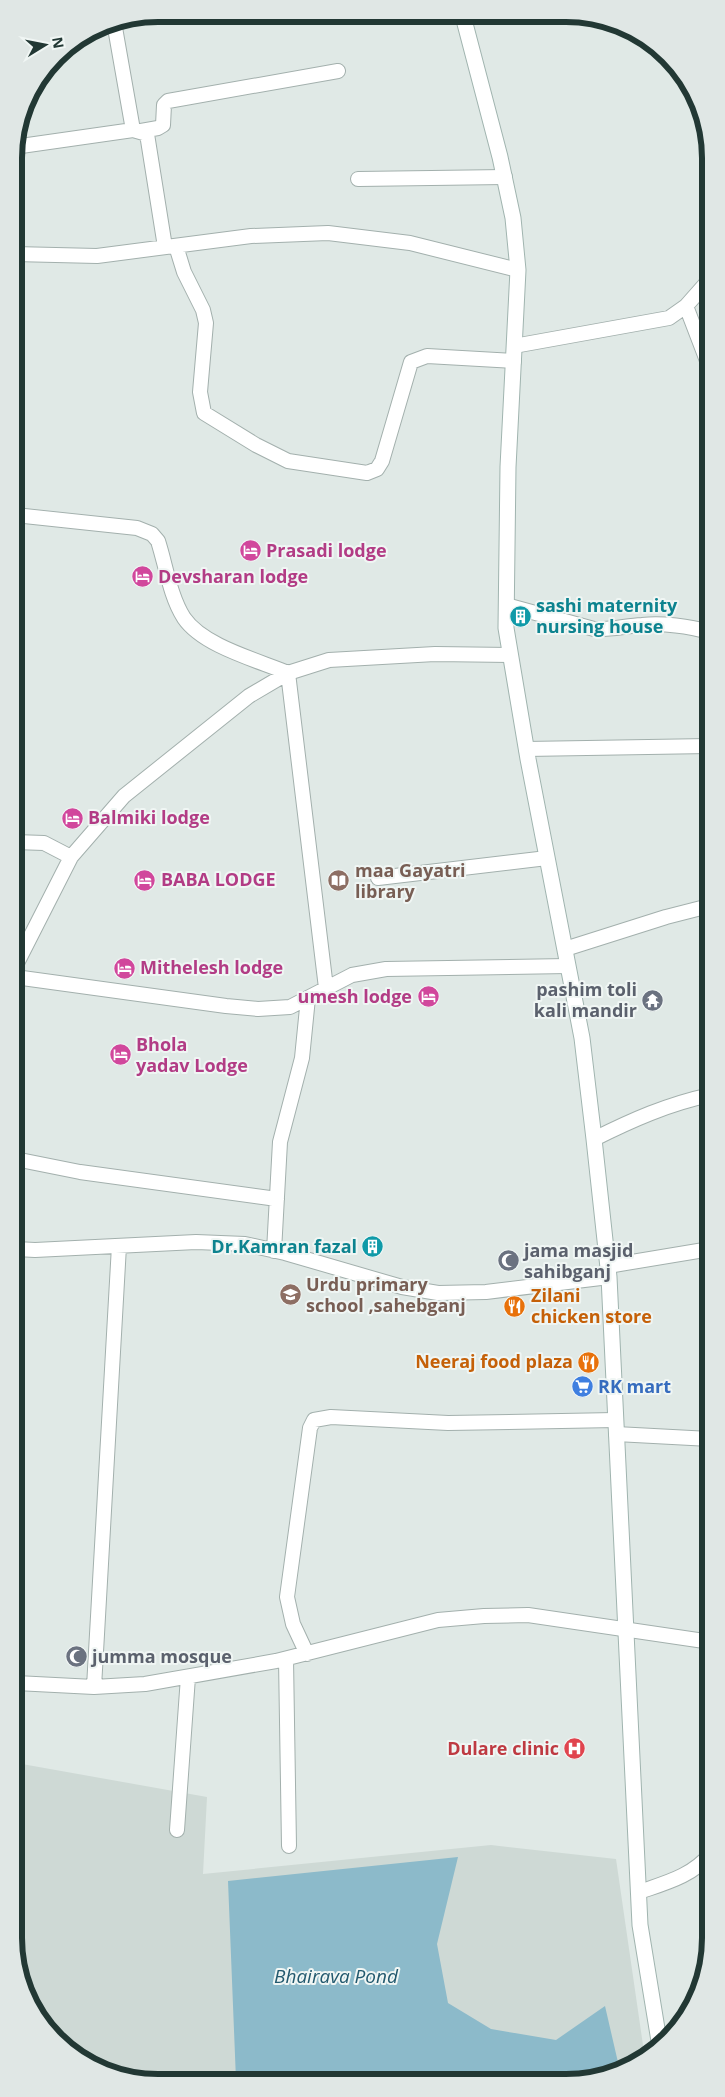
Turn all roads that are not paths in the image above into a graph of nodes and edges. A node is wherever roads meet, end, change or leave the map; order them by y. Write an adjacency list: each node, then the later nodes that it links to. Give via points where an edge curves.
1 (464, 22): 6 (main road)
2 (116, 30): 4 (street)
3 (338, 71): 4 (street, via 168,101 164,105 163,124 158,128)
4 (137, 130): 5 (street); 8 (street, via 147,134 150,144)
5 (23, 147)
6 (505, 177): 7 (street); 10 (main road)
7 (358, 179)
8 (171, 246): 9 (street, via 97,256); 10 (street, via 251,236 328,233 410,243); 14 (street, via 206,322 200,392 204,413 288,461 367,473 377,469 411,362 427,356)
9 (23, 254)
10 (518, 270): 14 (main road)
11 (702, 288): 12 (street)
12 (686, 306): 13 (street); 14 (street, via 669,318)
13 (702, 348)
14 (514, 354): 16 (main road)
15 (23, 516): 19 (street, via 118,525 152,534 158,541 176,601 194,630 207,639)
16 (506, 605): 17 (street, via 594,629 659,625); 18 (main road)
17 (702, 630)
18 (510, 655): 19 (street, via 435,654 329,660); 21 (main road)
19 (288, 673): 23 (street, via 248,696 124,796); 31 (street)
20 (702, 746): 21 (street)
21 (526, 749): 24 (main road)
22 (23, 842): 23 (street, via 44,843)
23 (71, 857): 28 (street)
24 (547, 858): 25 (street); 27 (main road)
25 (378, 878)
26 (702, 908): 27 (street)
27 (565, 949): 29 (main road)
28 (23, 952)
29 (568, 966): 31 (street, via 386,969 352,975); 34 (main road, via 582,1038)
30 (23, 978): 32 (street, via 250,1008 290,1007)
31 (326, 988): 32 (street)
32 (308, 998): 36 (street, via 302,1058 280,1142)
33 (702, 1096): 34 (street, via 641,1115)
34 (594, 1139): 41 (main road)
35 (22, 1160): 36 (street, via 80,1172)
36 (277, 1199): 39 (street)
37 (119, 1246): 38 (street); 39 (street, via 245,1244); 50 (street)
38 (22, 1249)
39 (274, 1251): 41 (street, via 402,1287 438,1292 486,1292)
40 (702, 1251): 41 (street)
41 (608, 1272): 42 (main road)
42 (616, 1427): 43 (street); 44 (main road); 46 (street, via 331,1417 314,1420 310,1428 287,1582 288,1609)
43 (702, 1438)
44 (626, 1630): 45 (street); 46 (street, via 528,1614 484,1616 438,1620); 54 (main road)
45 (702, 1641)
46 (307, 1654): 47 (street)
47 (286, 1659): 48 (street); 52 (street)
48 (188, 1677): 50 (street); 51 (street)
49 (22, 1684): 50 (street)
50 (94, 1688)
51 (177, 1830)
52 (290, 1846)
53 (702, 1863): 54 (street, via 680,1878)
54 (639, 1892): 55 (main road, via 640,1925)
55 (659, 2038)

